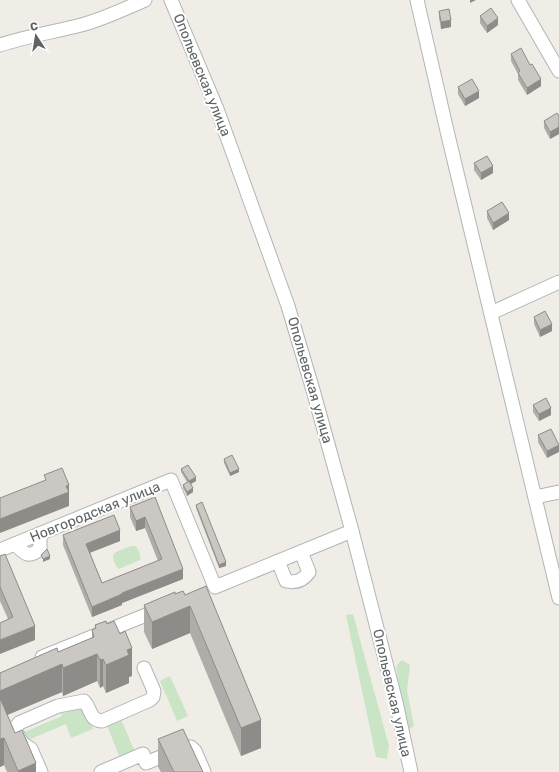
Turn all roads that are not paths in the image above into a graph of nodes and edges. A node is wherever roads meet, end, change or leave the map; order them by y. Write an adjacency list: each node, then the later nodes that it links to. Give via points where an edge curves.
1 (145, 0): 5 (street, via 82,25)
2 (171, 0): 11 (street, Опольевская улица, via 217,109 288,306)
3 (417, 0): 8 (street)
4 (518, 0): 6 (street)
5 (0, 45)
6 (559, 71)
7 (559, 282): 8 (street)
8 (491, 313): 10 (street)
9 (559, 492): 10 (street)
10 (535, 497): 17 (street)
11 (352, 531): 13 (street); 25 (street, Опольевская улица, via 396,702)
12 (0, 550): 15 (street, Новгородская улица, via 172,480)
13 (301, 552): 14 (street); 14 (street, via 309,572 299,581 286,581)
14 (278, 561): 15 (street)
15 (215, 587): 16 (street)
16 (200, 593)
17 (559, 598)
18 (171, 605): 19 (street)
19 (34, 661)
20 (144, 668): 22 (street, via 154,691 154,697 150,700 102,721 93,718 88,705 80,701 58,706 19,723 16,731 22,743 31,750)
21 (148, 768): 23 (street, via 143,754); 24 (street, via 185,746 195,751)
22 (41, 772)
23 (101, 772)
24 (204, 772)
25 (411, 772)

